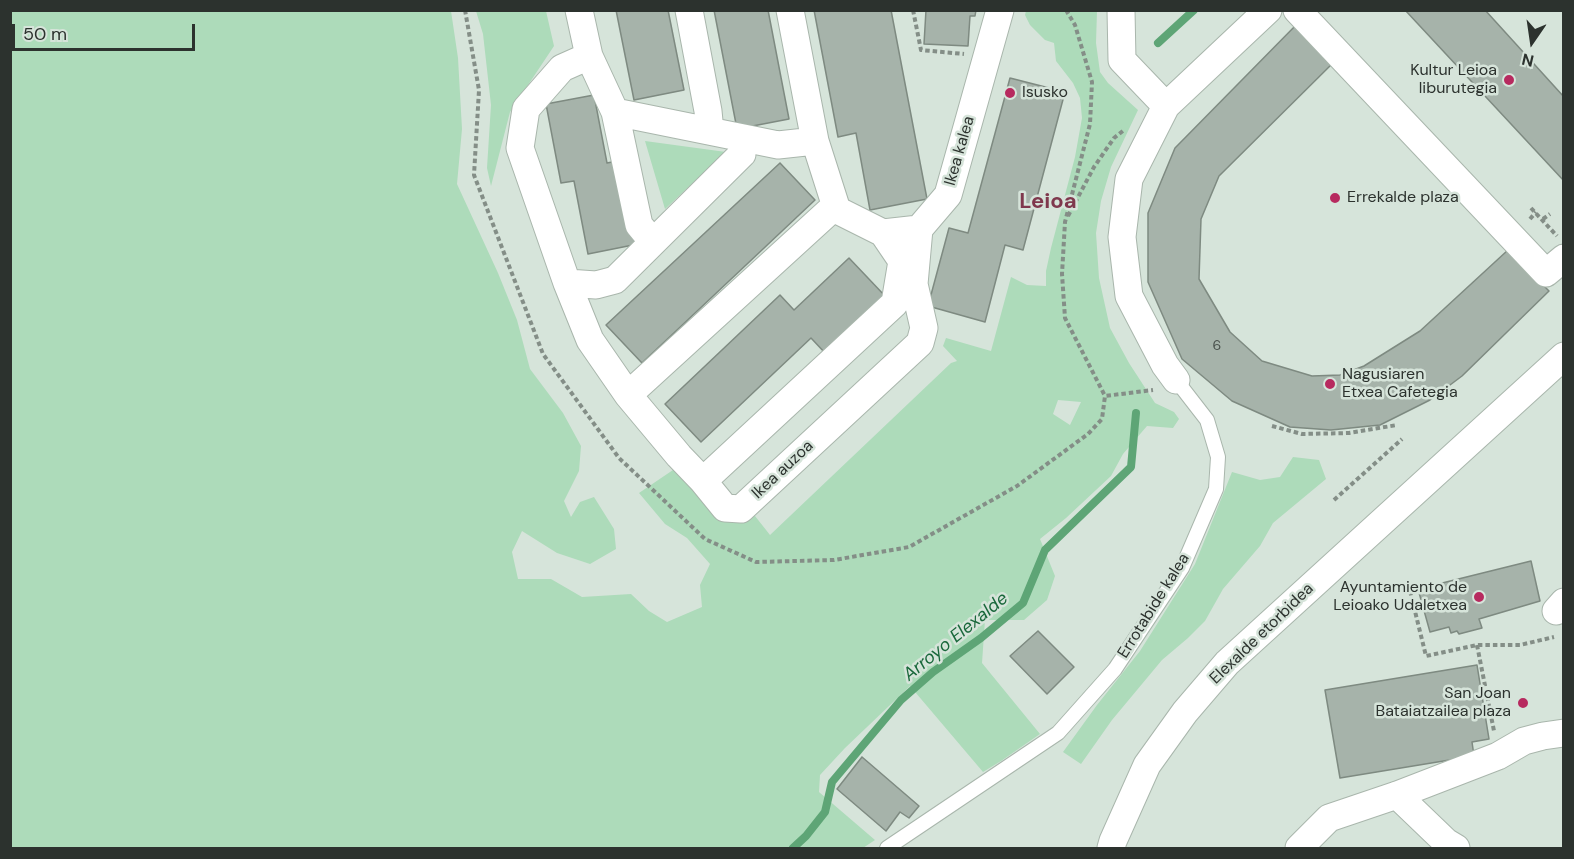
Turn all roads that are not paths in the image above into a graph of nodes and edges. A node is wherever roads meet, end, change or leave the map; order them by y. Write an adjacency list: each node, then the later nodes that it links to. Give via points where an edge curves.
1 (579, 10): 8 (street)
2 (689, 10): 11 (street)
3 (790, 10): 13 (street)
4 (1000, 10): 15 (street, Ikea kalea, via 948,195)
5 (1121, 10): 9 (street, via 1122,60)
6 (1268, 10): 9 (street, Errotabide kalea)
7 (1297, 10): 18 (street, via 1546,273)
8 (589, 56): 10 (street); 19 (street, Ikea auzoa, via 562,68 526,109 520,148)
9 (1166, 106): 21 (street, Errotabide kalea, via 1129,179 1122,237 1129,296)
10 (615, 112): 11 (street); 17 (street, via 639,225)
11 (710, 131): 12 (street)
12 (741, 138): 13 (street, via 778,145); 17 (street, via 742,154)
13 (815, 141): 14 (street)
14 (835, 206): 16 (street); 22 (street)
15 (918, 229): 16 (street); 23 (street, Ikea auzoa, via 914,284 924,328 920,343 741,509 725,508)
16 (883, 233): 23 (street, via 902,261 895,303)
17 (653, 242): 19 (street, via 615,280 596,285)
18 (1563, 258)
19 (567, 283): 22 (street, Ikea auzoa, via 590,340)
20 (1563, 356): 27 (street, Elexalde etorbidea, via 1227,663 1147,765)
21 (1176, 380): 26 (lane, Errotabide kalea, via 1207,420 1218,457 1216,489 1182,568 1114,669 1058,733)
22 (628, 395): 23 (street, Ikea auzoa)
23 (704, 481)
24 (1563, 733): 25 (street, via 1524,741 1498,756)
25 (1397, 795): 28 (street, via 1329,818); 29 (street)
26 (887, 849)
27 (1111, 849)
28 (1299, 849)
29 (1456, 849)

